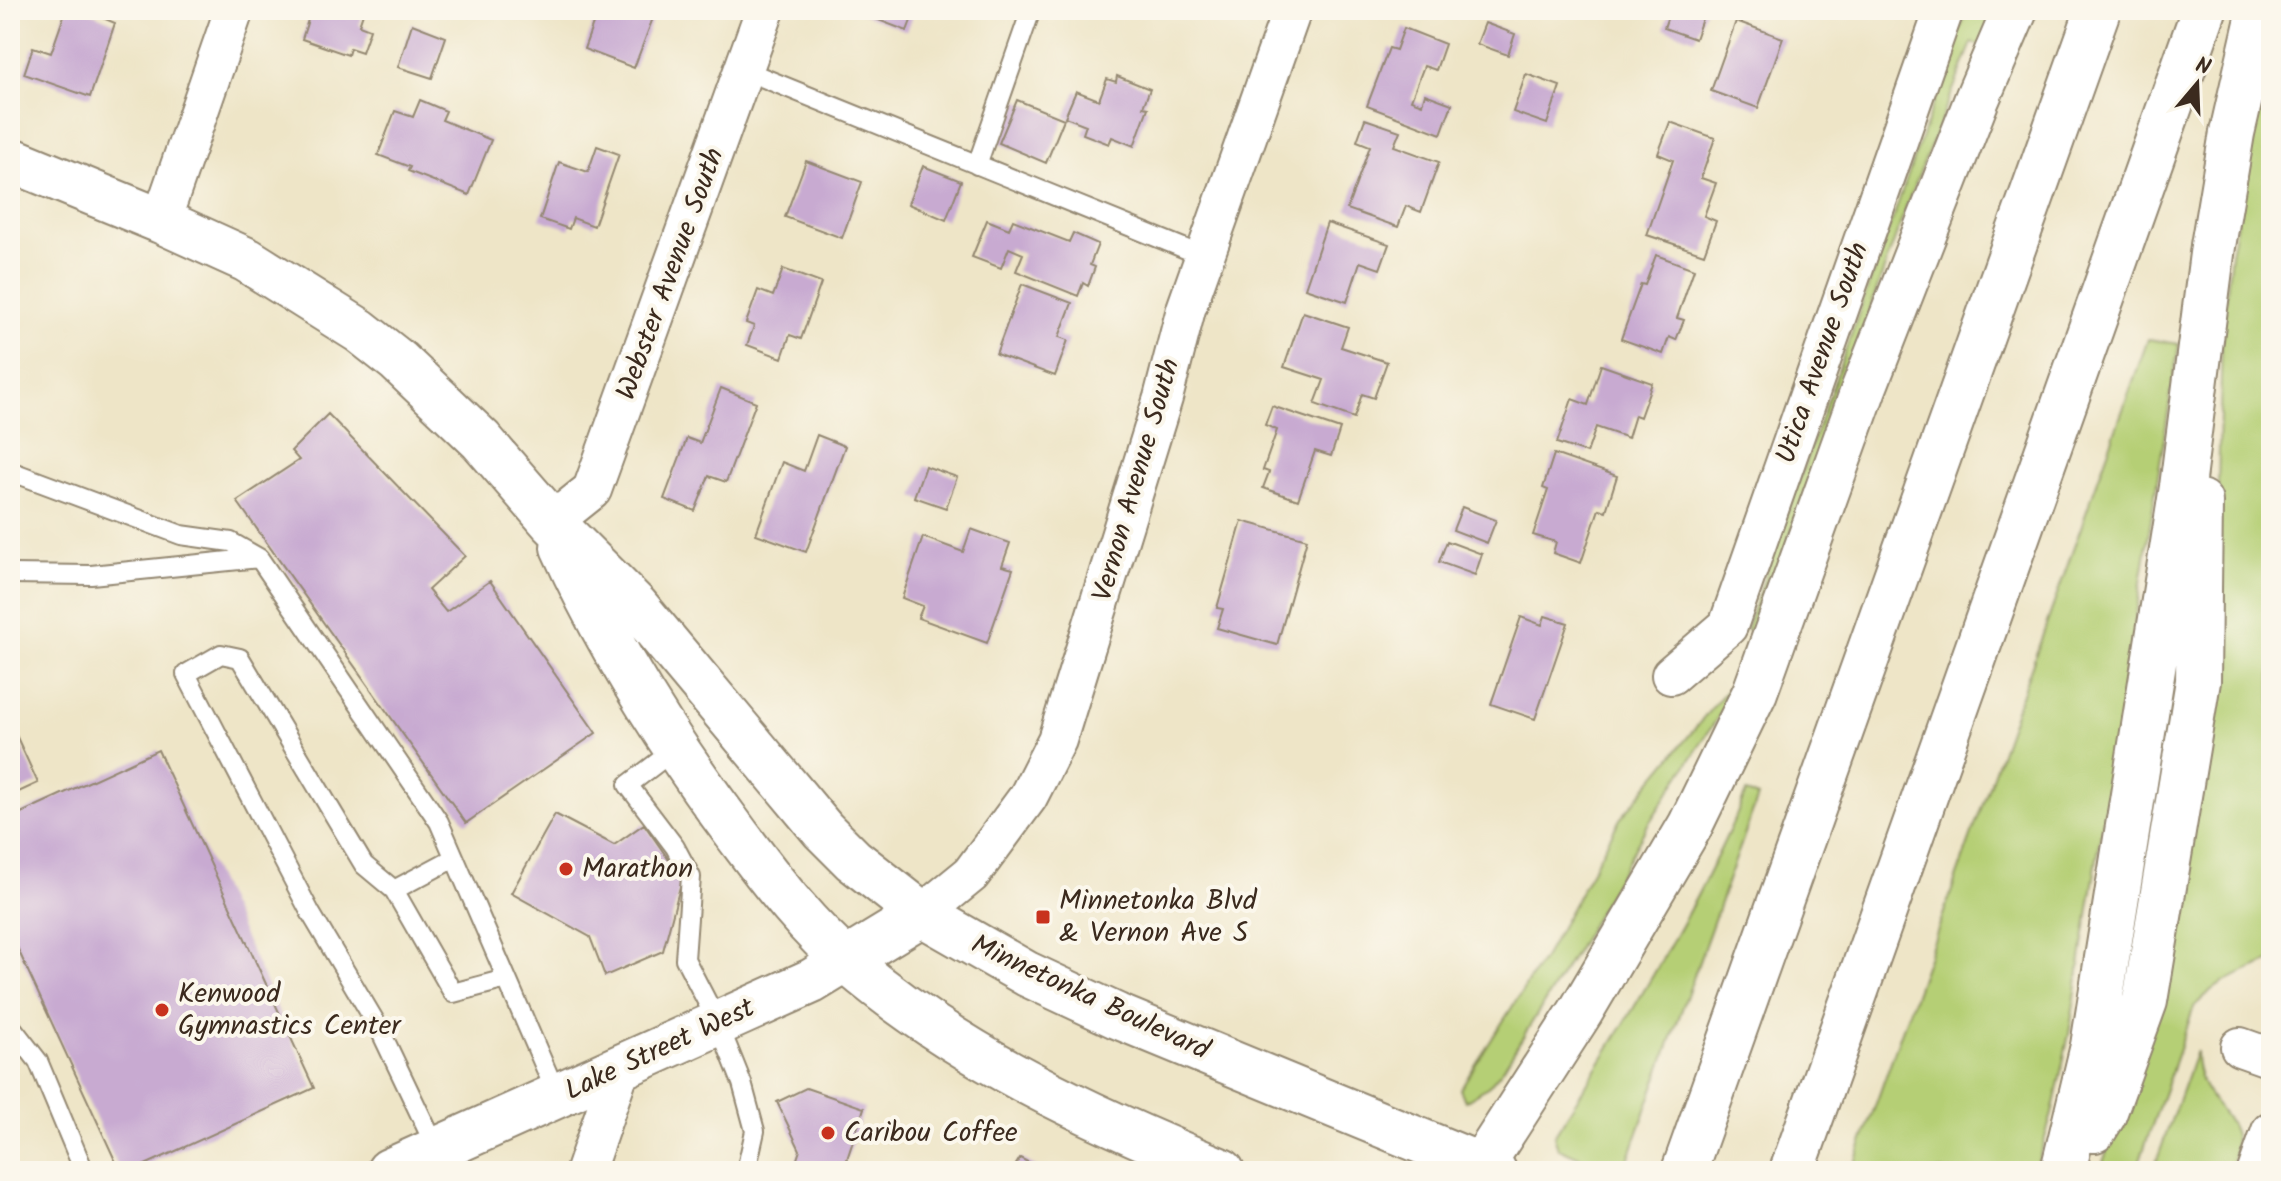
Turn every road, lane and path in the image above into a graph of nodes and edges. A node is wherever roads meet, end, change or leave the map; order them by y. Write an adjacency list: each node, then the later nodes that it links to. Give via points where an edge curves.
1 (234, 10): 13 (street)
2 (765, 10): 10 (street, Webster Avenue South)
3 (1031, 10): 12 (lane)
4 (1292, 10): 14 (street, Vernon Avenue South)
5 (1944, 10): 19 (street, Utica Avenue South, via 1728,626)
6 (2015, 10): 33 (main road, via 1864,388 1755,692 1690,826)
7 (2098, 10): 39 (main road)
8 (2204, 10): 40 (main road)
9 (2260, 10): 41 (main road, via 2232,133 2093,1046)
10 (744, 70): 12 (lane); 16 (street, Webster Avenue South, via 592,490)
11 (11, 161): 13 (main road, Minnetonka Boulevard)
12 (977, 165): 14 (lane)
13 (161, 221): 16 (main road, Minnetonka Boulevard, via 247,260 360,331 444,402)
14 (1203, 256): 23 (street, Vernon Avenue South, via 1057,740 1028,797 971,874)
15 (10, 471): 17 (lane, via 181,535 231,542)
16 (552, 522): 20 (main road, Minnetonka Boulevard, via 595,619); 23 (main road, Minnetonka Boulevard, via 636,606 823,830)
17 (259, 558): 18 (lane, via 91,575); 21 (lane, via 439,822)
18 (10, 574)
19 (1671, 675)
20 (675, 749): 24 (main road, Minnetonka Boulevard, via 788,903); 26 (lane, via 628,785 691,877 685,959)
21 (454, 858): 22 (lane); 25 (lane)
22 (394, 890): 25 (lane, via 453,993); 31 (lane, via 364,865 240,658 221,654 186,674 310,912 379,1028)
23 (922, 914): 24 (main road, Lake Street West); 33 (main road, Minnetonka Boulevard, via 1027,974 1117,1016)
24 (847, 962): 26 (main road, Lake Street West); 32 (main road, Minnetonka Boulevard, via 900,1003 1023,1081)
25 (506, 979): 29 (lane)
26 (718, 1023): 28 (main road, Lake Street West); 37 (lane, via 755,1131)
27 (10, 1025): 34 (lane, via 38,1061)
28 (620, 1069): 29 (main road, Lake Street West); 36 (street)
29 (558, 1097): 31 (main road, Lake Street West)
30 (2271, 1131): 42 (street)
31 (437, 1150): 35 (main road, Lake Street West)
32 (1170, 1161): 38 (main road, Minnetonka Boulevard)
33 (1484, 1169)
34 (84, 1171)
35 (389, 1171)
36 (585, 1171)
37 (746, 1171)
38 (1222, 1171)
39 (1684, 1171)
40 (1792, 1171)
41 (2065, 1171)
42 (2258, 1171)

